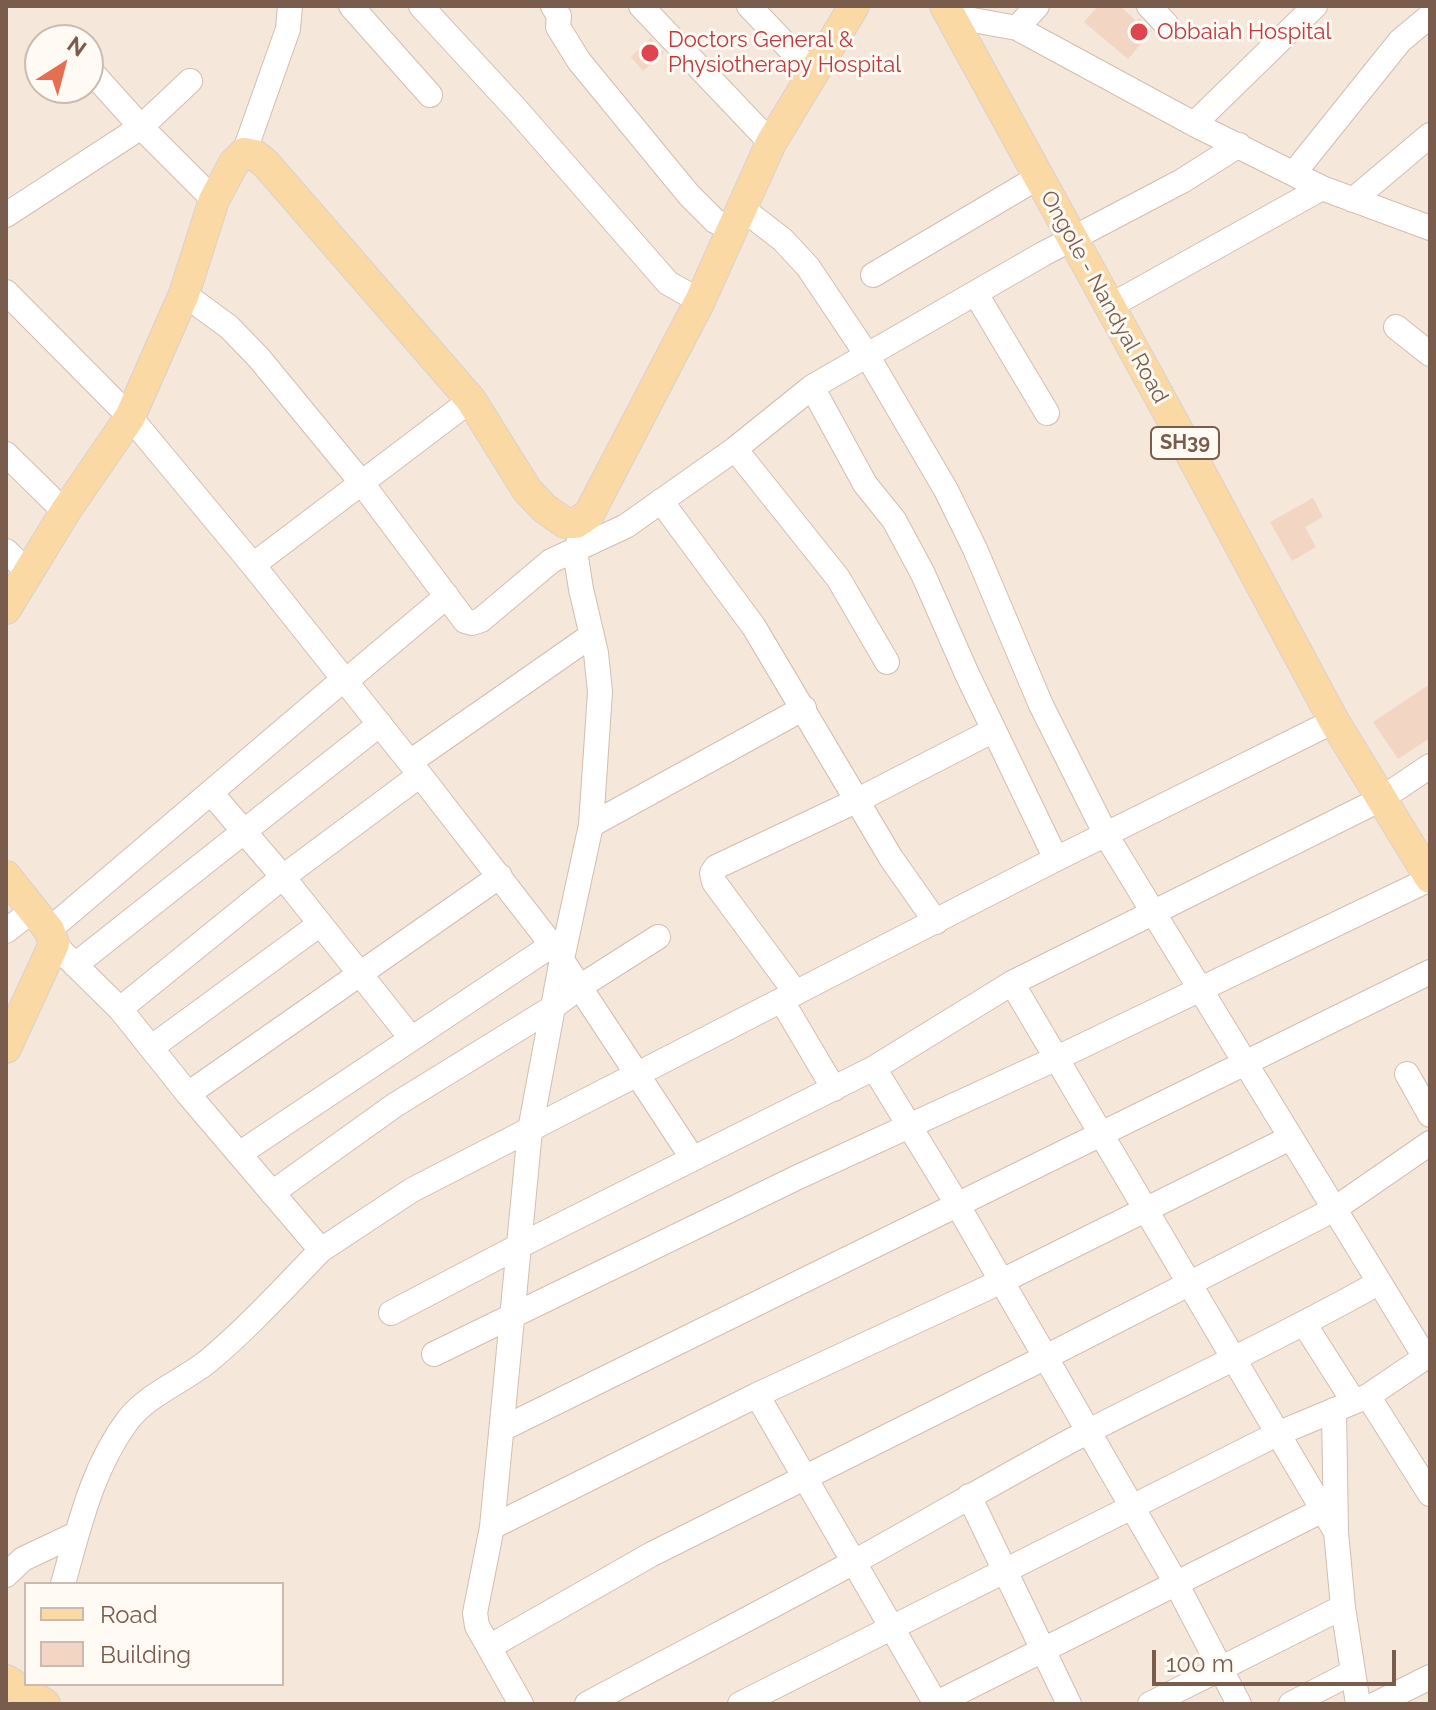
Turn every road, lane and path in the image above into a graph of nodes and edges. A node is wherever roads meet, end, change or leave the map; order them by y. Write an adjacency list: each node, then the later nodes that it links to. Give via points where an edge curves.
1 (290, 6): 22 (street, via 288,29)
2 (351, 6): 16 (street)
3 (421, 6): 36 (street, via 668,283)
4 (553, 6): 29 (street, via 558,27 579,61 689,195 715,221)
5 (641, 6): 20 (street)
6 (749, 6): 13 (street)
7 (854, 6): 13 (main road)
8 (1037, 6): 12 (street)
9 (1315, 6): 17 (street)
10 (948, 11): 12 (street); 24 (main road, Ongole - Nandyal Road / SH39)
11 (1430, 16): 23 (street, via 1400,41)
12 (1017, 28): 17 (street)
13 (813, 73): 20 (main road)
14 (190, 81): 18 (street)
15 (104, 86): 18 (street)
16 (430, 95)
17 (1194, 124): 21 (street)
18 (141, 127): 26 (street); 28 (street)
19 (1430, 135): 27 (street)
20 (771, 143): 29 (main road)
21 (1239, 145): 23 (street); 31 (street)
22 (244, 153): 26 (main road); 42 (main road, via 266,164)
23 (1294, 173): 25 (street)
24 (1037, 178): 31 (main road, Ongole - Nandyal Road / SH39); 32 (street)
25 (1322, 188): 27 (street); 37 (street)
26 (214, 200): 34 (main road)
27 (1353, 200): 30 (street)
28 (6, 215)
29 (738, 219): 36 (main road); 40 (street, via 783,240 808,267)
30 (1430, 228)
31 (1073, 240): 35 (street); 37 (main road, Ongole - Nandyal Road / SH39)
32 (873, 275)
33 (6, 292): 44 (street)
34 (184, 294): 44 (main road); 47 (street, via 229,327 259,358)
35 (976, 294): 40 (street); 43 (street)
36 (700, 301): 50 (main road)
37 (1110, 306): 60 (main road, Ongole - Nandyal Road / SH39)
38 (1396, 327): 39 (street)
39 (1430, 354)
40 (867, 355): 41 (street); 70 (street, via 946,490 1041,705)
41 (812, 387): 45 (street); 62 (street, via 923,574)
42 (471, 400): 47 (street); 50 (main road, via 527,490 544,508 565,523)
43 (1047, 413)
44 (130, 417): 49 (main road); 53 (street)
45 (735, 449): 48 (street); 57 (street, via 838,578)
46 (6, 454): 49 (street)
47 (361, 482): 53 (street); 54 (street)
48 (661, 501): 51 (street, via 626,526); 59 (street, via 754,627)
49 (65, 512): 52 (main road)
50 (589, 514): 51 (street)
51 (575, 551): 54 (street, via 551,561 481,620 465,621); 56 (street)
52 (17, 561): 55 (main road)
53 (253, 565): 58 (street)
54 (447, 596): 58 (street)
55 (6, 609)
56 (592, 635): 64 (street); 68 (street, via 600,692)
57 (887, 662)
58 (344, 679): 61 (street); 65 (street)
59 (804, 708): 67 (street); 68 (street)
60 (1334, 721): 66 (main road, Ongole - Nandyal Road / SH39); 70 (street)
61 (380, 724): 64 (street); 69 (street)
62 (994, 730): 67 (street); 71 (street)
63 (1430, 766): 66 (street)
64 (415, 768): 74 (street); 75 (street)
65 (211, 793): 69 (street); 80 (street)
66 (1381, 799): 72 (main road, Ongole - Nandyal Road / SH39); 76 (street)
67 (858, 800): 77 (street); 88 (street, via 712,873)
68 (591, 825): 82 (street)
69 (243, 832): 75 (street); 80 (street)
70 (1106, 835): 71 (street); 76 (street)
71 (1056, 859): 77 (street)
72 (1429, 875): 87 (street)
73 (6, 876): 80 (main road)
74 (500, 876): 82 (street); 84 (street)
75 (283, 877): 78 (street); 90 (street)
76 (1154, 911): 85 (street); 87 (street)
77 (936, 922): 88 (street)
78 (320, 924): 84 (street); 92 (street)
79 (6, 931): 80 (street)
80 (53, 937): 90 (street); 93 (main road)
81 (658, 937): 86 (street)
82 (557, 952): 86 (street); 89 (street); 91 (street)
83 (1430, 972): 95 (street)
84 (358, 974): 91 (street); 100 (street)
85 (1012, 983): 94 (street); 96 (street)
86 (581, 986): 89 (street); 98 (street)
87 (1201, 987): 94 (street); 95 (street)
88 (789, 997): 98 (street); 99 (street)
89 (552, 1008): 103 (street); 109 (street, via 395,1105)
90 (120, 1009): 92 (street)
91 (411, 1038): 107 (street)
92 (152, 1047): 100 (street)
93 (6, 1048)
94 (1057, 1058): 102 (street); 104 (street)
95 (1246, 1063): 104 (street); 105 (street)
96 (874, 1068): 99 (street); 102 (street)
97 (1407, 1074): 101 (street)
98 (638, 1075): 103 (street); 108 (street)
99 (834, 1089): 108 (street)
100 (188, 1094): 107 (street)
101 (1430, 1115)
102 (910, 1126): 110 (street); 119 (street)
103 (530, 1130): 113 (street); 114 (street, via 412,1190)
104 (1101, 1135): 110 (street); 112 (street)
105 (1290, 1138): 111 (street); 112 (street)
106 (1430, 1143): 111 (street)
107 (239, 1154): 109 (street)
108 (693, 1159): 113 (street)
109 (272, 1193): 114 (street)
110 (957, 1204): 115 (street); 127 (street)
111 (1333, 1210): 116 (street); 117 (street)
112 (1145, 1211): 115 (street); 117 (street)
113 (517, 1247): 118 (street); 119 (street)
114 (321, 1250): 137 (street, via 229,1343 128,1420 94,1480)
115 (1000, 1282): 123 (street); 125 (street)
116 (1378, 1283): 120 (street); 122 (street)
117 (1188, 1284): 123 (street); 124 (street)
118 (391, 1313)
119 (510, 1319): 121 (street); 127 (street)
120 (1305, 1325): 124 (street); 126 (street)
121 (434, 1354)
122 (1428, 1355): 126 (street)
123 (1044, 1358): 128 (street); 130 (street)
124 (1232, 1358): 128 (street); 129 (street)
125 (757, 1395): 130 (street); 135 (street)
126 (1352, 1403): 129 (street); 131 (street); 136 (street)
127 (502, 1429): 135 (street)
128 (1087, 1432): 132 (street); 133 (street)
129 (1277, 1434): 133 (street); 134 (street)
130 (804, 1476): 138 (street); 145 (street)
131 (1430, 1494)
132 (969, 1496): 138 (street); 139 (street)
133 (1132, 1507): 139 (street); 142 (street)
134 (1323, 1510): 136 (street); 142 (street)
135 (492, 1527): 145 (street, via 475,1613)
136 (1336, 1532): 143 (street)
137 (76, 1534): 140 (street, via 23,1559); 141 (street)
138 (853, 1562): 144 (street); 153 (street)
139 (1005, 1572): 144 (street); 146 (street)
140 (6, 1575)
141 (64, 1582)
142 (1176, 1583): 146 (street); 147 (street)
143 (1343, 1607): 147 (street); 148 (street)
144 (892, 1628): 154 (street); 155 (street)
145 (489, 1647): 152 (street)
146 (1044, 1649): 155 (street); 156 (street)
147 (1221, 1670): 157 (street); 158 (street)
148 (1353, 1672): 159 (street); 160 (street)
149 (1430, 1677): 161 (street)
150 (6, 1680): 151 (main road)
151 (38, 1695)
152 (521, 1704)
153 (587, 1704)
154 (740, 1704)
155 (936, 1704)
156 (1069, 1704)
157 (1150, 1704)
158 (1239, 1704)
159 (1291, 1704)
160 (1358, 1704)
161 (1376, 1704)

